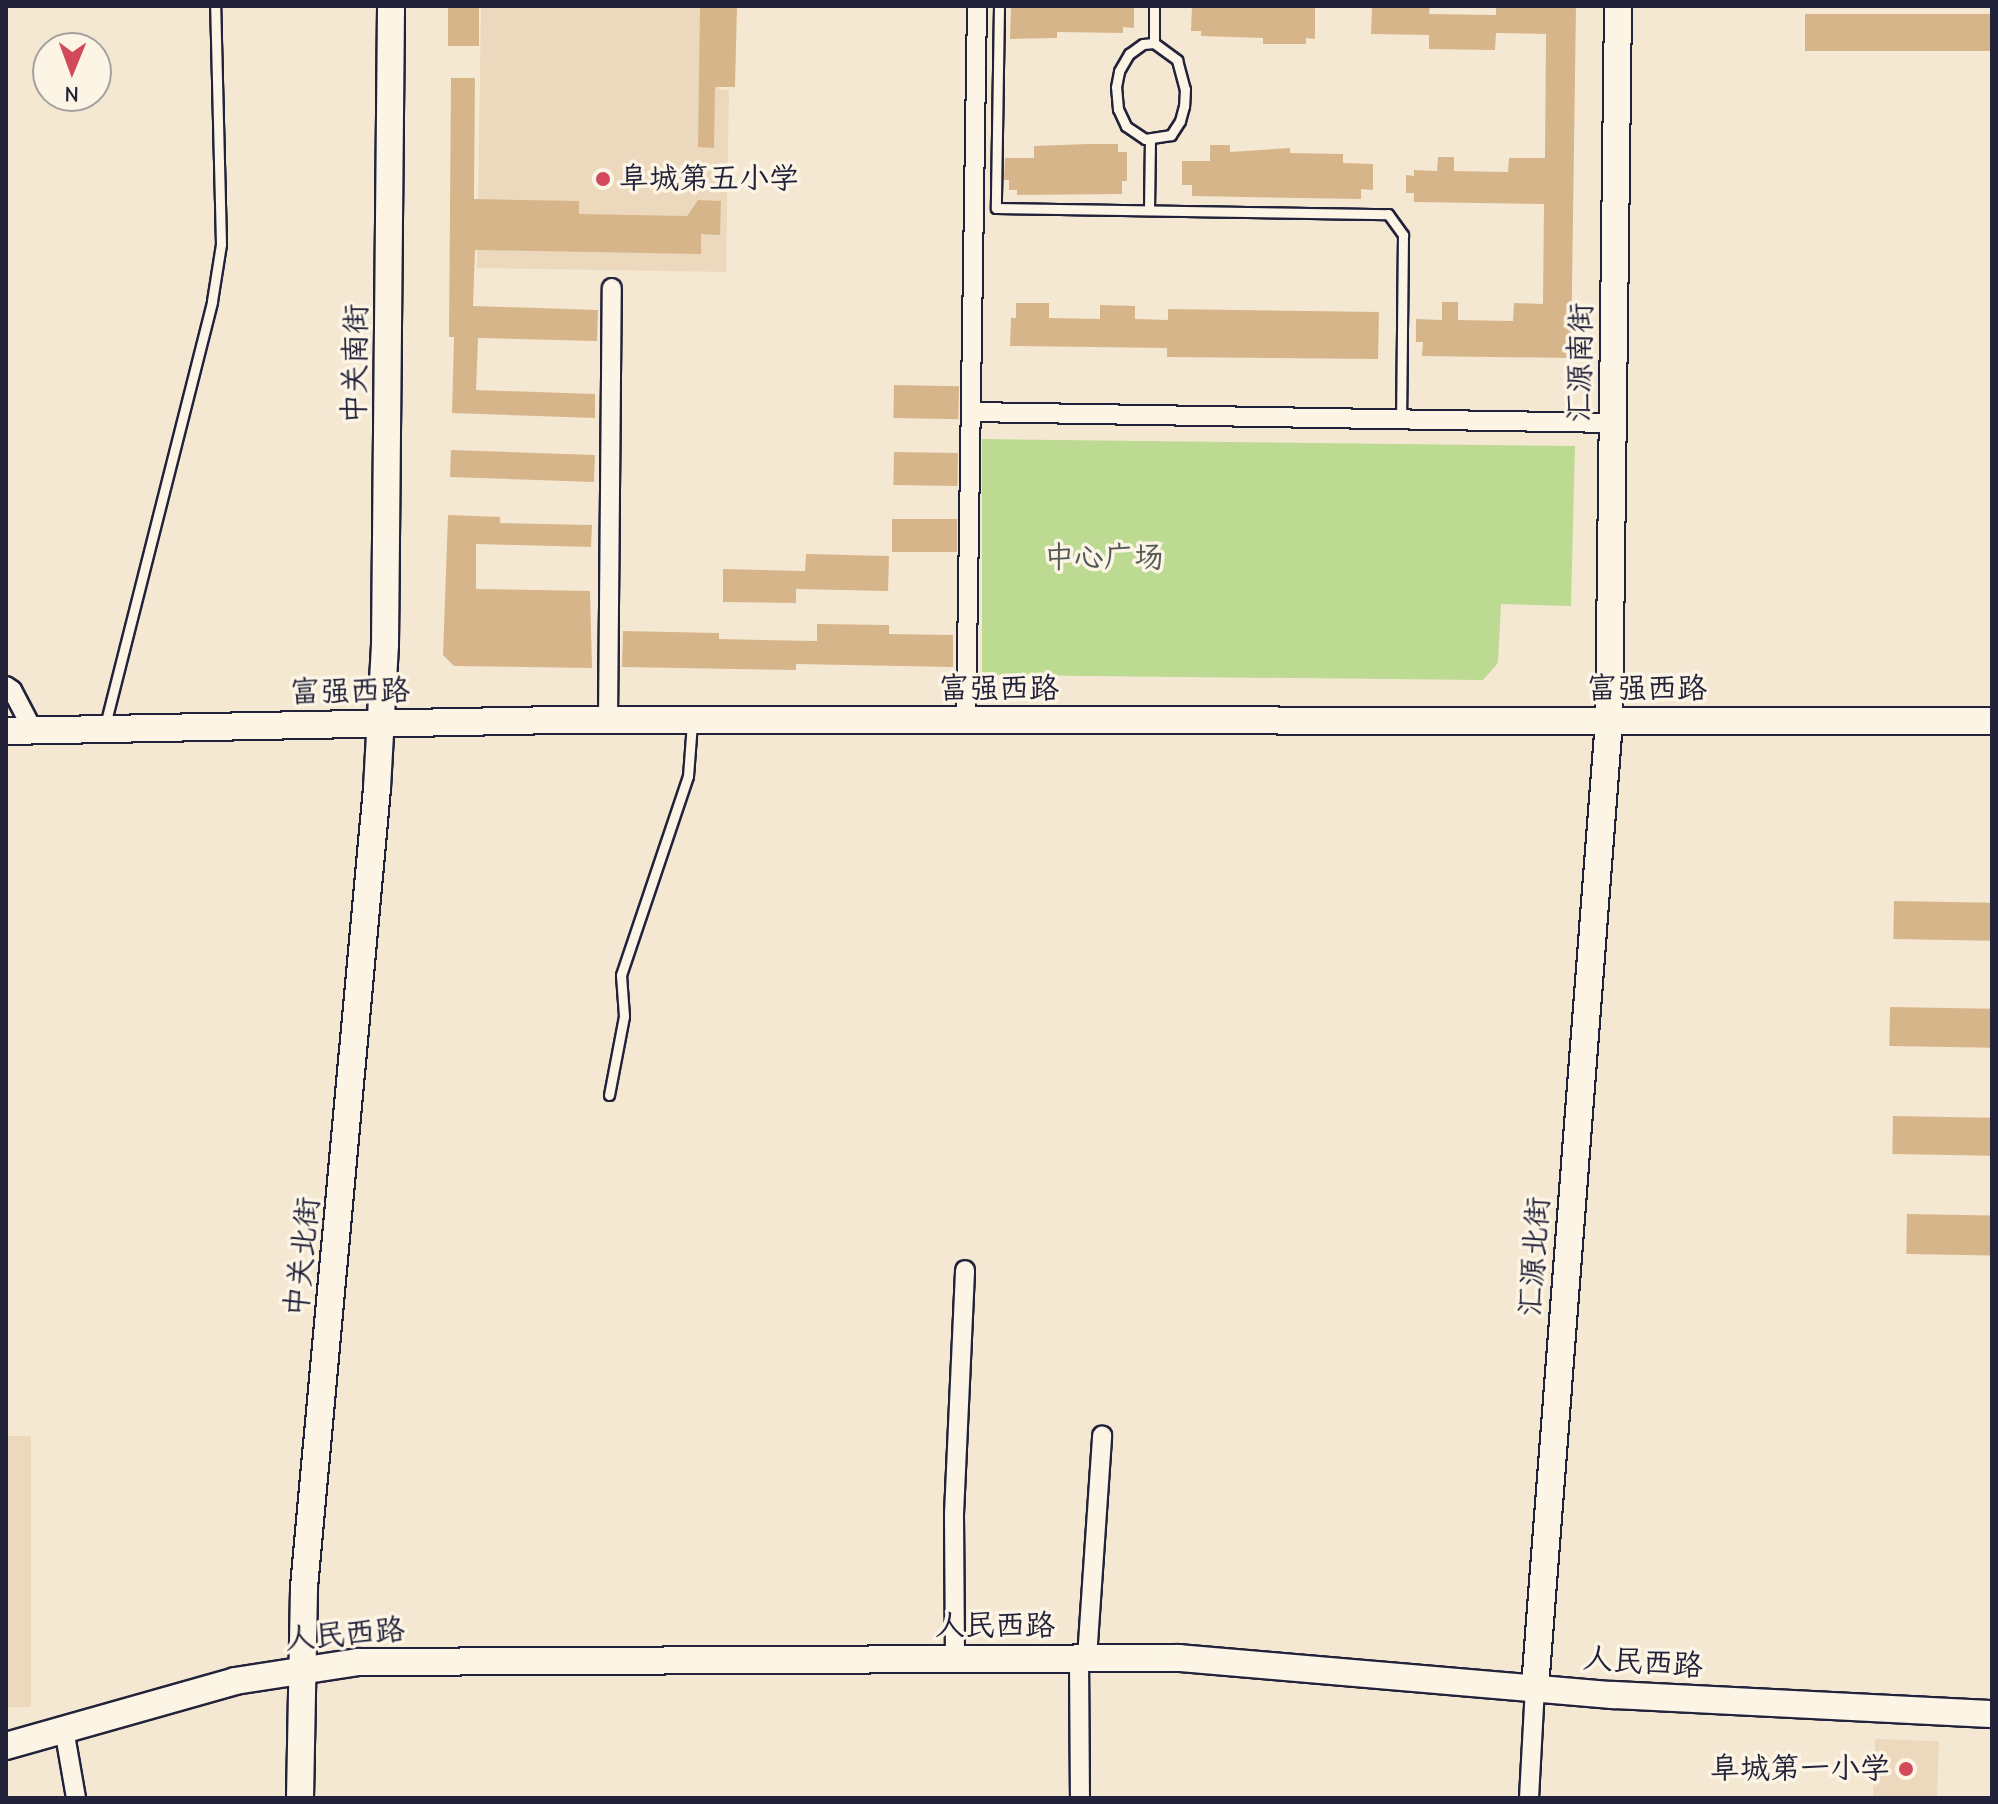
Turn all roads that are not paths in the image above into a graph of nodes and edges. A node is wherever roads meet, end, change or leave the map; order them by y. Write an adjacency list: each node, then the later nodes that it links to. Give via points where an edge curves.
1 (215, 6): 21 (lane, via 221,244 212,301)
2 (391, 6): 20 (street, 中关南街)
3 (977, 6): 11 (street)
4 (999, 6): 9 (lane, via 996,208)
5 (1154, 6): 7 (lane)
6 (1618, 6): 13 (street, 汇源南街)
7 (1154, 43): 8 (lane, via 1177,60 1185,89 1180,121 1171,135); 8 (lane, via 1129,54 1116,87 1126,126)
8 (1150, 139): 9 (lane)
9 (1149, 210): 12 (lane, via 1388,214 1403,235)
10 (612, 288): 15 (street)
11 (971, 412): 12 (street); 17 (street)
12 (1401, 419): 13 (street)
13 (1613, 423): 18 (street, 汇源南街)
14 (6, 686): 22 (street)
15 (608, 720): 16 (street, 富强西路); 20 (street, 富强西路)
16 (692, 720): 17 (street, 富强西路); 24 (lane, via 688,776 621,975 624,1016)
17 (966, 721): 18 (street, 富强西路)
18 (1609, 721): 19 (street, 富强西路); 30 (street, 汇源北街)
19 (1992, 721)
20 (381, 723): 21 (street, 富强西路); 29 (street, 中关北街, via 305,1571)
21 (104, 729): 22 (street, 富强西路)
22 (33, 730): 23 (street, 富强西路)
23 (6, 731)
24 (609, 1095)
25 (965, 1270): 27 (street, via 954,1514)
26 (1102, 1436): 28 (street)
27 (955, 1658): 28 (street, 人民西路); 29 (street, 人民西路, via 358,1662)
28 (1083, 1658): 30 (street, 人民西路, via 1218,1660); 36 (street)
29 (301, 1669): 32 (street, 人民西路, via 235,1681); 35 (street, 中关北街)
30 (1535, 1687): 31 (street, 人民西路); 37 (street, 汇源北街)
31 (1992, 1714)
32 (64, 1729): 33 (street, 人民西路); 34 (street)
33 (6, 1746)
34 (76, 1798)
35 (300, 1798)
36 (1080, 1798)
37 (1529, 1798)

